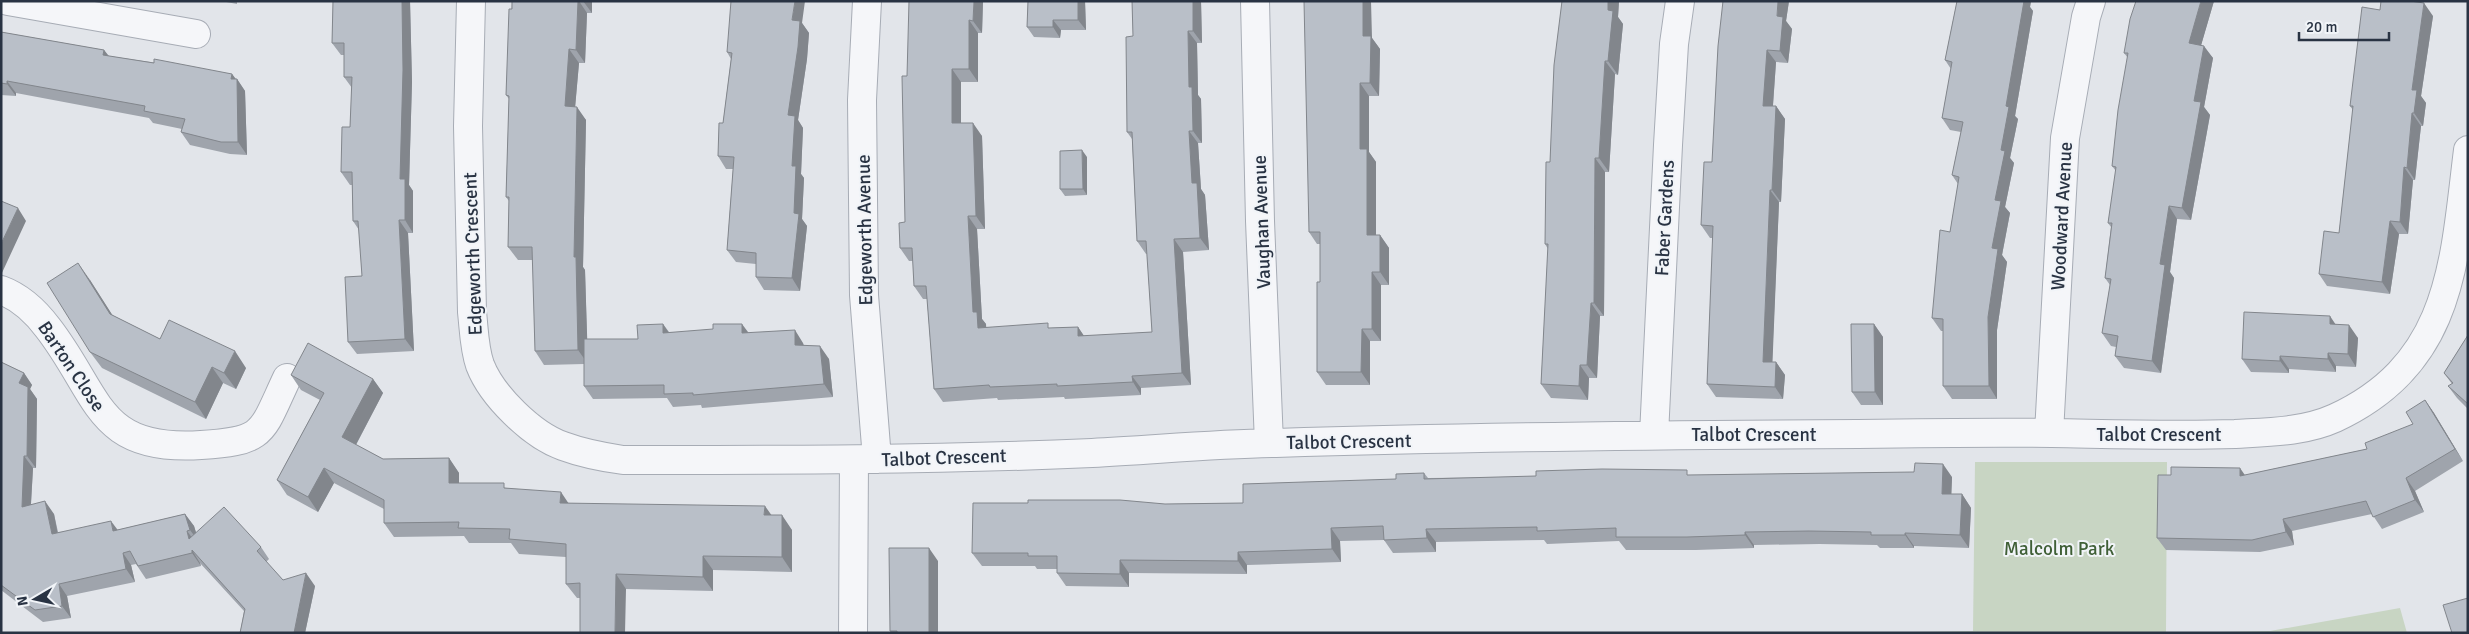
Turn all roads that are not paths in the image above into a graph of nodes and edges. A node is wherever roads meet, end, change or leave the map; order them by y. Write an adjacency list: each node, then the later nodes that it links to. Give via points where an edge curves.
1 (8, 1): 7 (street)
2 (471, 1): 14 (street, Edgeworth Crescent, via 468,126 475,341 480,365 494,390 511,410 561,446 623,460)
3 (866, 1): 14 (street, Edgeworth Avenue, via 862,100)
4 (1255, 1): 13 (street, Vaughan Avenue)
5 (1680, 1): 12 (street, Faber Gardens, via 1674,44)
6 (2090, 1): 11 (street, Woodward Avenue, via 2065,138)
7 (196, 34)
8 (2468, 150): 11 (street, Talbot Crescent, via 2449,279 2442,304 2427,338 2405,368 2369,397 2333,419 2304,428 2271,432 2184,436)
9 (1, 290): 10 (street, Barton Close, via 35,311 55,336 99,408 114,425 153,444 174,447 210,445 256,435 264,426)
10 (287, 378)
11 (2049, 433): 12 (street, Talbot Crescent)
12 (1654, 435): 13 (street, Talbot Crescent)
13 (1269, 443): 14 (street, Talbot Crescent, via 1092,453)
14 (866, 460): 15 (street, Edgeworth Avenue)
15 (853, 633)

